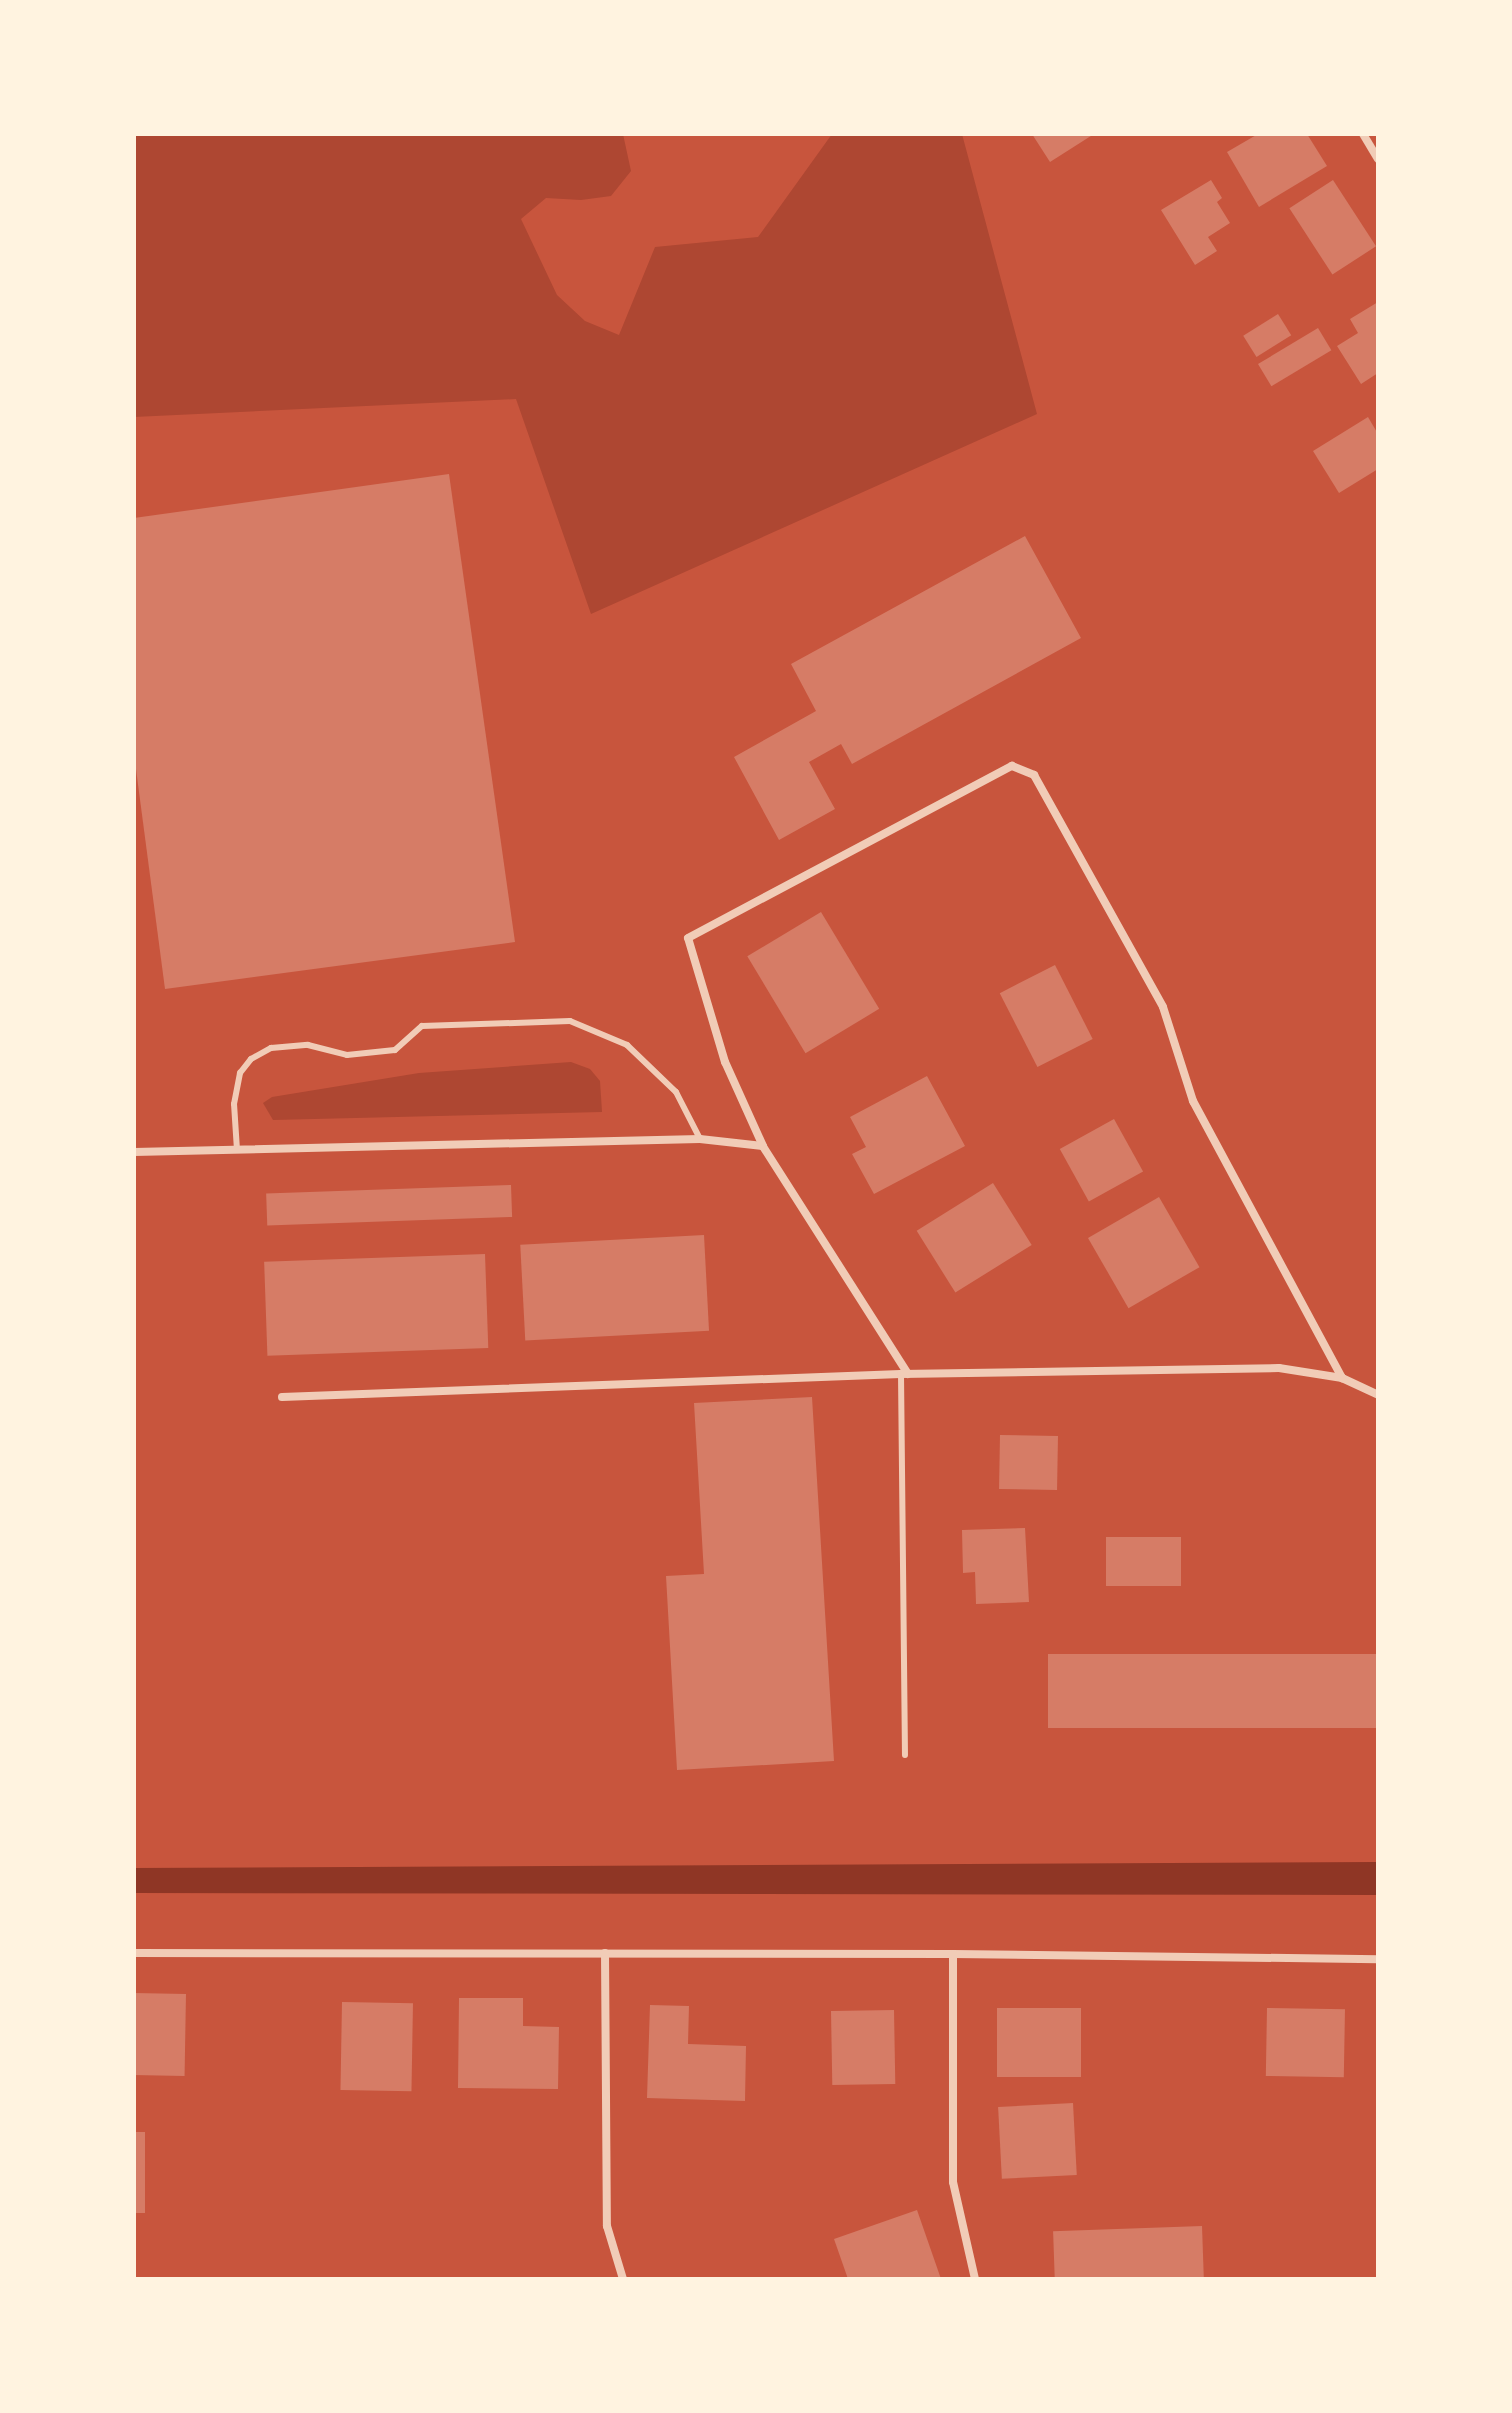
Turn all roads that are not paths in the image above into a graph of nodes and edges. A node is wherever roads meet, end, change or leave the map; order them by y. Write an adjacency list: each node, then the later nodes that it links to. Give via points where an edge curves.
1 (1363, 134): 2 (street)
2 (1378, 159)
3 (700, 1139): 4 (street); 5 (street); 5 (lane, via 676,1092 627,1045 570,1021 422,1026 395,1050 347,1055 308,1045 271,1048 240,1073 234,1104)
4 (763, 1146): 7 (street); 8 (street, via 725,1062 688,938 1012,766 1034,775 1163,1007 1193,1101)
5 (237, 1150): 6 (street)
6 (134, 1152)
7 (904, 1374): 8 (street, via 1279,1368); 10 (street); 11 (lane)
8 (1342, 1378): 9 (street)
9 (1378, 1395)
10 (282, 1397)
11 (905, 1755)
12 (134, 1953): 13 (street)
13 (605, 1953): 14 (street); 16 (street, via 607,2226)
14 (953, 1954): 15 (street); 17 (street, via 953,2182)
15 (1378, 1959)
16 (623, 2279)
17 (975, 2279)

